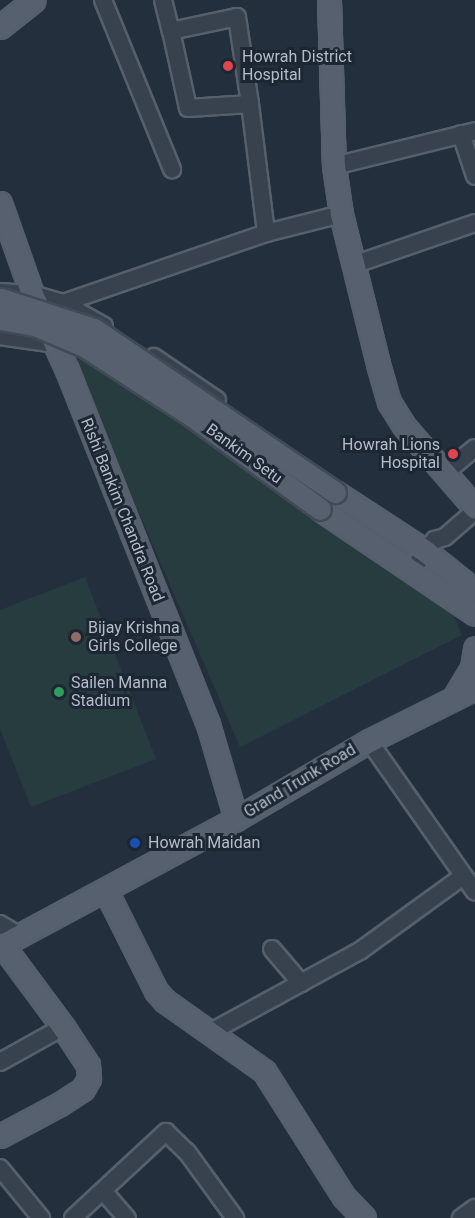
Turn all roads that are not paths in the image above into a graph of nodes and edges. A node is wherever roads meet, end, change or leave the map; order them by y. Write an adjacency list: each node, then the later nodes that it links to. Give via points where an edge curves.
1 (34, 0): 5 (main road)
2 (103, 0): 10 (street)
3 (163, 0): 6 (street)
4 (329, 0): 9 (main road)
5 (0, 27)
6 (171, 31): 7 (street, via 188,108); 7 (street, via 237,17)
7 (250, 104): 15 (street)
8 (468, 132): 9 (street); 11 (street)
9 (334, 166): 13 (main road)
10 (172, 169)
11 (475, 176)
12 (0, 203): 18 (main road, Rishi Bankim Chandra Road)
13 (341, 214): 15 (street); 16 (main road)
14 (475, 223): 16 (street)
15 (266, 233): 20 (street)
16 (353, 265): 25 (main road, via 389,402 404,426)
17 (0, 292): 18 (street)
18 (32, 294): 20 (street); 23 (main road, Rishi Bankim Chandra Road)
19 (0, 299): 27 (main road, Bankim Setu, bridge, via 94,329)
20 (63, 303): 23 (street); 27 (street, via 134,345 309,462 356,495)
21 (0, 319): 29 (main road, Bankim Setu, bridge, via 35,325 84,346 192,416)
22 (0, 336): 23 (street)
23 (55, 344): 36 (main road, Rishi Bankim Chandra Road, via 208,724)
24 (475, 448): 25 (street)
25 (445, 473): 26 (main road)
26 (475, 509): 28 (street)
27 (370, 514): 28 (main road, Bankim Setu)
28 (425, 551): 29 (street); 30 (main road, Bankim Setu)
29 (412, 570): 31 (main road, Bankim Setu)
30 (475, 591)
31 (475, 614)
32 (475, 648): 34 (main road, via 472,668)
33 (475, 688): 34 (main road, Grand Trunk Road)
34 (454, 698): 35 (main road, Grand Trunk Road)
35 (369, 741): 36 (main road, Grand Trunk Road); 37 (street)
36 (236, 819): 38 (main road, Grand Trunk Road)
37 (471, 885): 41 (street)
38 (106, 891): 39 (main road, Grand Trunk Road); 43 (main road, via 156,991)
39 (6, 938): 42 (main road)
40 (272, 949): 41 (street)
41 (301, 982): 43 (street)
42 (63, 1027): 44 (street); 45 (main road, via 88,1065 90,1078 83,1089 60,1104)
43 (209, 1033): 48 (main road, via 264,1071)
44 (0, 1062)
45 (0, 1136)
46 (0, 1168): 49 (street)
47 (104, 1192): 50 (street); 51 (street); 52 (street, via 165,1132 187,1152)
48 (355, 1215)
49 (41, 1218)
50 (73, 1218)
51 (127, 1218)
52 (235, 1218)

